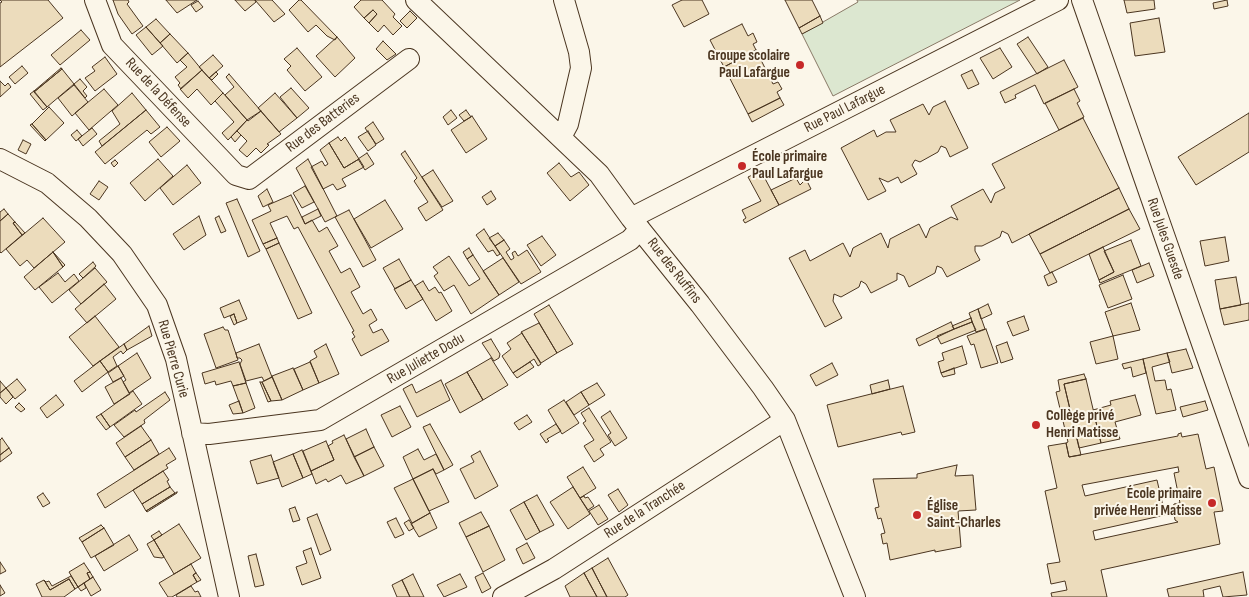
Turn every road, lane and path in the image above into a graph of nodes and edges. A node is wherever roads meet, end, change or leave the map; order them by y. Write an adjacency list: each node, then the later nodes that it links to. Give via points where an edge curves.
1 (95, 0): 9 (street, Rue de la Défense, via 112,45)
2 (416, 0): 7 (street, Rue des Ruffins)
3 (564, 0): 7 (street, via 581,68 568,124)
4 (1058, 0): 10 (street, Rue Paul Lafargue)
5 (1082, 0): 13 (street, Rue Jules Guesde)
6 (409, 59): 9 (street, Rue des Batteries, via 249,180)
7 (561, 138): 10 (street, Rue des Ruffins, via 599,174)
8 (0, 160): 12 (street, Rue Pierre Curie, via 47,184 88,218 122,254 157,305 176,359)
9 (236, 176)
10 (636, 223): 11 (street, Rue des Ruffins); 12 (street, Rue Juliette Dodu, via 630,240 320,420 210,434)
11 (786, 420): 15 (street, Rue de la Tranchée, via 554,569); 16 (street, Rue des Ruffins)
12 (192, 433): 14 (street, Rue Pierre Curie)
13 (1249, 478)
14 (229, 597)
15 (503, 597)
16 (855, 597)

